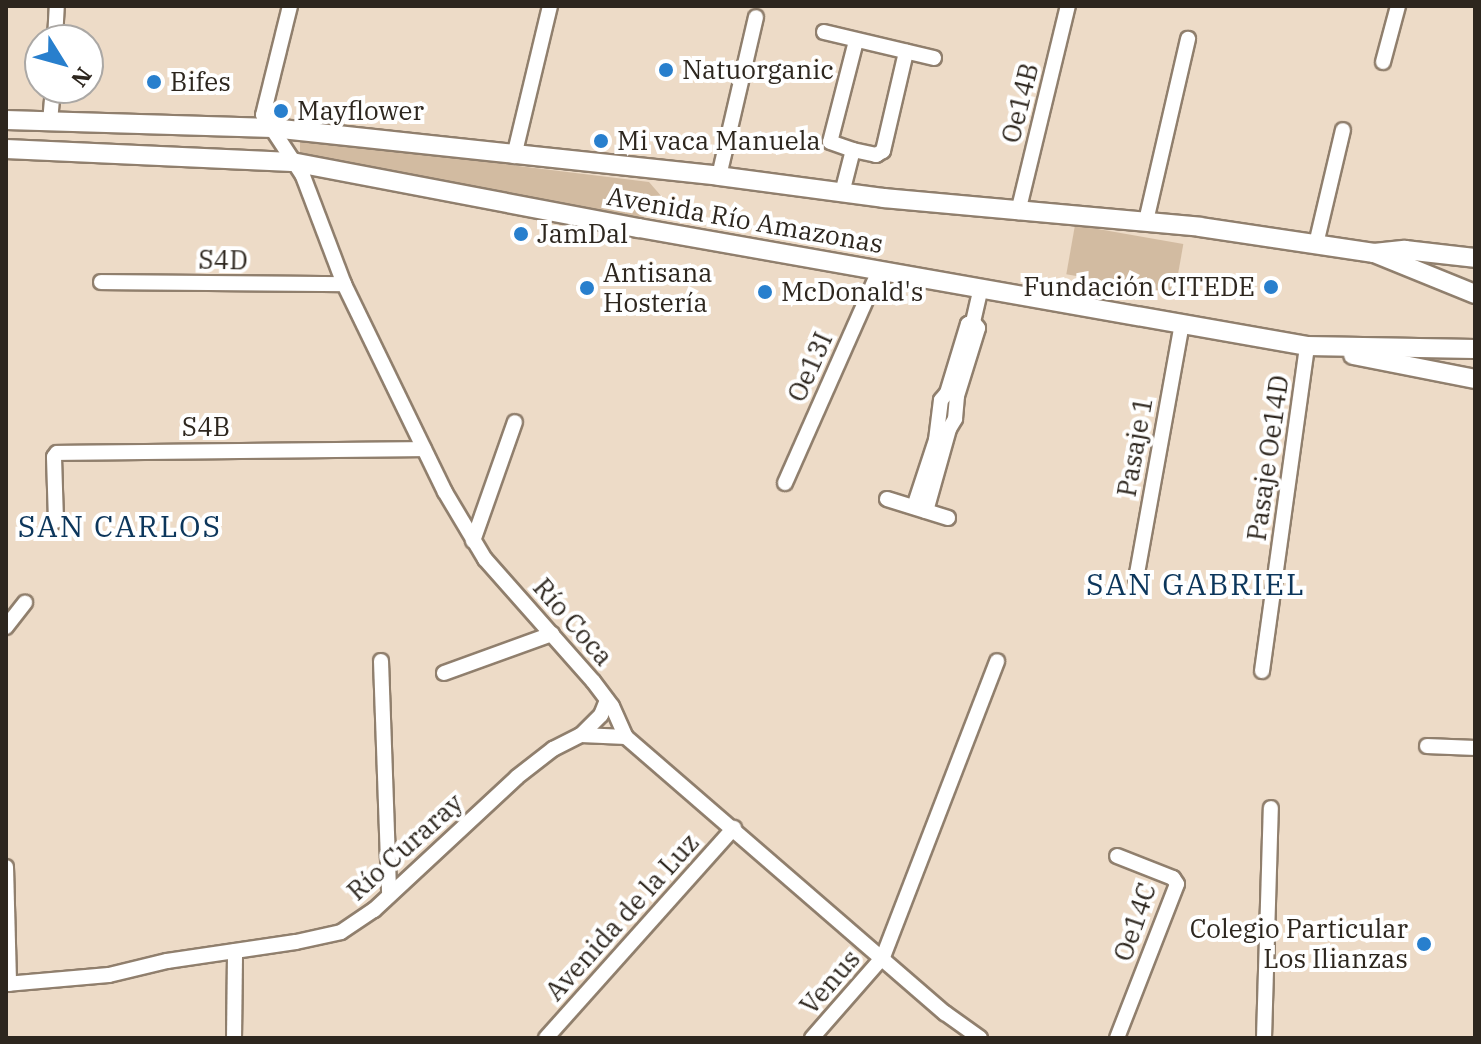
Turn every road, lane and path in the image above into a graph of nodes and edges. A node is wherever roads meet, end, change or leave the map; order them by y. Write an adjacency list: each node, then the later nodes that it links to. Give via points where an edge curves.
1 (290, 6): 15 (street, via 263,115)
2 (550, 6): 19 (street)
3 (1068, 6): 23 (street, Oe14B)
4 (1398, 6): 11 (street)
5 (756, 17): 21 (street)
6 (824, 32): 8 (street)
7 (1188, 39): 24 (street)
8 (856, 41): 9 (street); 18 (street, via 830,142)
9 (906, 52): 10 (street); 18 (street, via 883,151 876,155)
10 (934, 58)
11 (1383, 62)
12 (52, 104): 14 (street)
13 (6, 120): 14 (main road, Avenida Río Amazonas)
14 (50, 122): 15 (main road, Avenida Río Amazonas)
15 (272, 128): 19 (main road, Avenida Río Amazonas); 20 (street, Río Coca)
16 (1343, 130): 25 (street)
17 (6, 149): 20 (main road, Avenida Río Amazonas)
18 (853, 150): 22 (street)
19 (514, 156): 21 (main road, Avenida Río Amazonas)
20 (292, 162): 28 (main road, Avenida Río Amazonas); 30 (street, Río Coca, via 310,190)
21 (719, 176): 22 (main road, Avenida Río Amazonas)
22 (842, 193): 23 (main road, Avenida Río Amazonas)
23 (1018, 212): 24 (main road, Avenida Río Amazonas)
24 (1146, 221): 25 (main road, Avenida Río Amazonas)
25 (1316, 244): 26 (main road, Avenida Río Amazonas)
26 (1374, 253): 27 (main road, via 1405,250); 32 (main road, Avenida Río Amazonas)
27 (1475, 258)
28 (879, 271): 31 (main road, Avenida Río Amazonas); 39 (street, Oe13I)
29 (101, 282): 30 (street, S4D)
30 (344, 284): 38 (street, Río Coca)
31 (981, 288): 33 (main road, Avenida Río Amazonas); 41 (street, via 973,322 978,328 952,394 959,405 944,428)
32 (1475, 294)
33 (1182, 323): 34 (main road, Avenida Río Amazonas); 45 (street, Pasaje 1)
34 (1307, 346): 35 (main road, Avenida Río Amazonas); 36 (main road); 51 (street, Pasaje Oe14D)
35 (1475, 349)
36 (1475, 379)
37 (515, 422): 44 (street)
38 (424, 449): 43 (street, S4B, via 57,453); 44 (street, Río Coca)
39 (785, 483)
40 (887, 499): 41 (street)
41 (920, 509): 42 (street)
42 (948, 518)
43 (56, 521)
44 (473, 541): 48 (street, Río Coca)
45 (1136, 579)
46 (25, 603): 47 (street)
47 (6, 627)
48 (552, 634): 52 (street); 53 (street, Río Coca)
49 (381, 661): 62 (street)
50 (997, 661): 64 (street)
51 (1262, 671)
52 (444, 673)
53 (607, 700): 54 (street, via 601,715); 55 (street, Río Coca)
54 (581, 735): 55 (street); 62 (street, Río Curaray, via 517,777)
55 (626, 737): 59 (street, Río Coca)
56 (1427, 746): 57 (street)
57 (1475, 748)
58 (1271, 808): 71 (street)
59 (734, 828): 64 (street, Río Coca); 67 (street, Avenida de la Luz)
60 (1117, 856): 70 (street, Oe14C, via 1177,884)
61 (6, 867): 65 (street)
62 (389, 895): 63 (street, Río Curaray, via 341,932)
63 (235, 951): 65 (street, Río Curaray, via 109,975); 66 (street)
64 (883, 957): 68 (street, Venus); 69 (street, Río Coca)
65 (8, 984)
66 (234, 1038)
67 (546, 1038)
68 (812, 1038)
69 (980, 1038)
70 (1117, 1038)
71 (1264, 1038)

